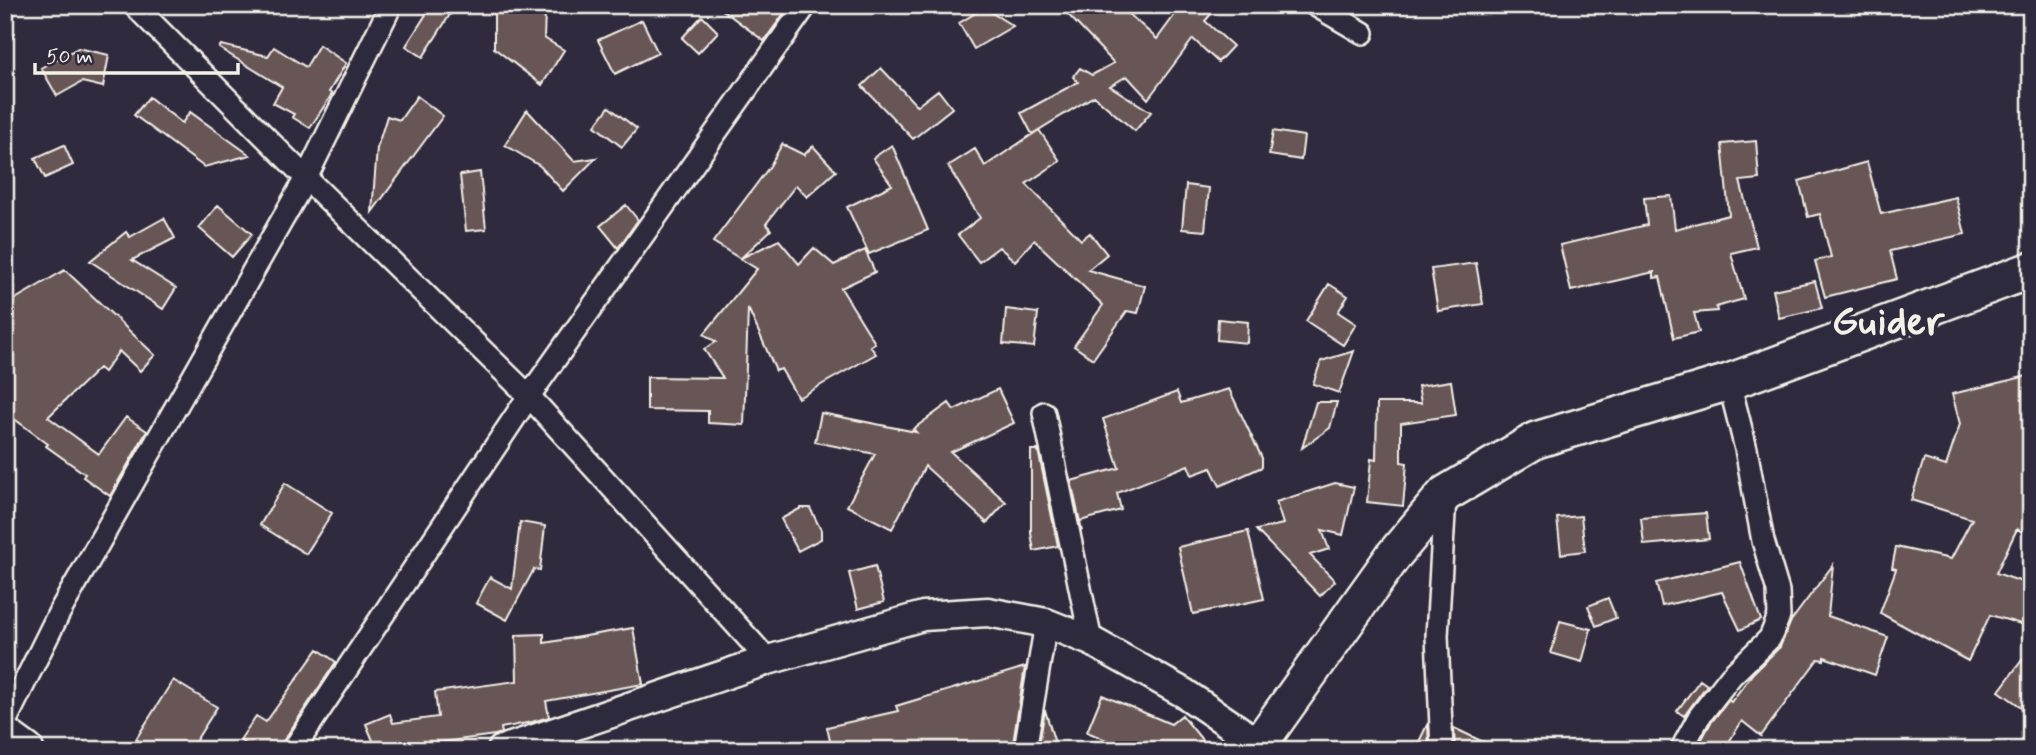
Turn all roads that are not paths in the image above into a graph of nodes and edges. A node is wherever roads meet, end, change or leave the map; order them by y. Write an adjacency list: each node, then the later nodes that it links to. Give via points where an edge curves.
1 (134, 5): 6 (street)
2 (391, 5): 6 (street)
3 (806, 5): 9 (street)
4 (1315, 5): 5 (street)
5 (1363, 33)
6 (306, 178): 9 (street); 15 (street, via 59,613)
7 (2031, 270): 8 (main road)
8 (1730, 382): 11 (main road, via 1536,440); 23 (street, via 1778,591 1779,616 1770,638 1723,686)
9 (529, 396): 14 (street); 19 (street)
10 (1044, 413): 13 (street)
11 (1445, 494): 17 (main road, via 1394,555); 22 (street, via 1437,636)
12 (1046, 623): 13 (street); 14 (street, via 988,612 923,616); 21 (street)
13 (1091, 641): 17 (street, via 1184,693)
14 (768, 660): 20 (street)
15 (5, 722)
16 (5, 734): 18 (main road)
17 (1260, 748)
18 (27, 750)
19 (293, 750)
20 (502, 750)
21 (1025, 750)
22 (1441, 750)
23 (1681, 750)

